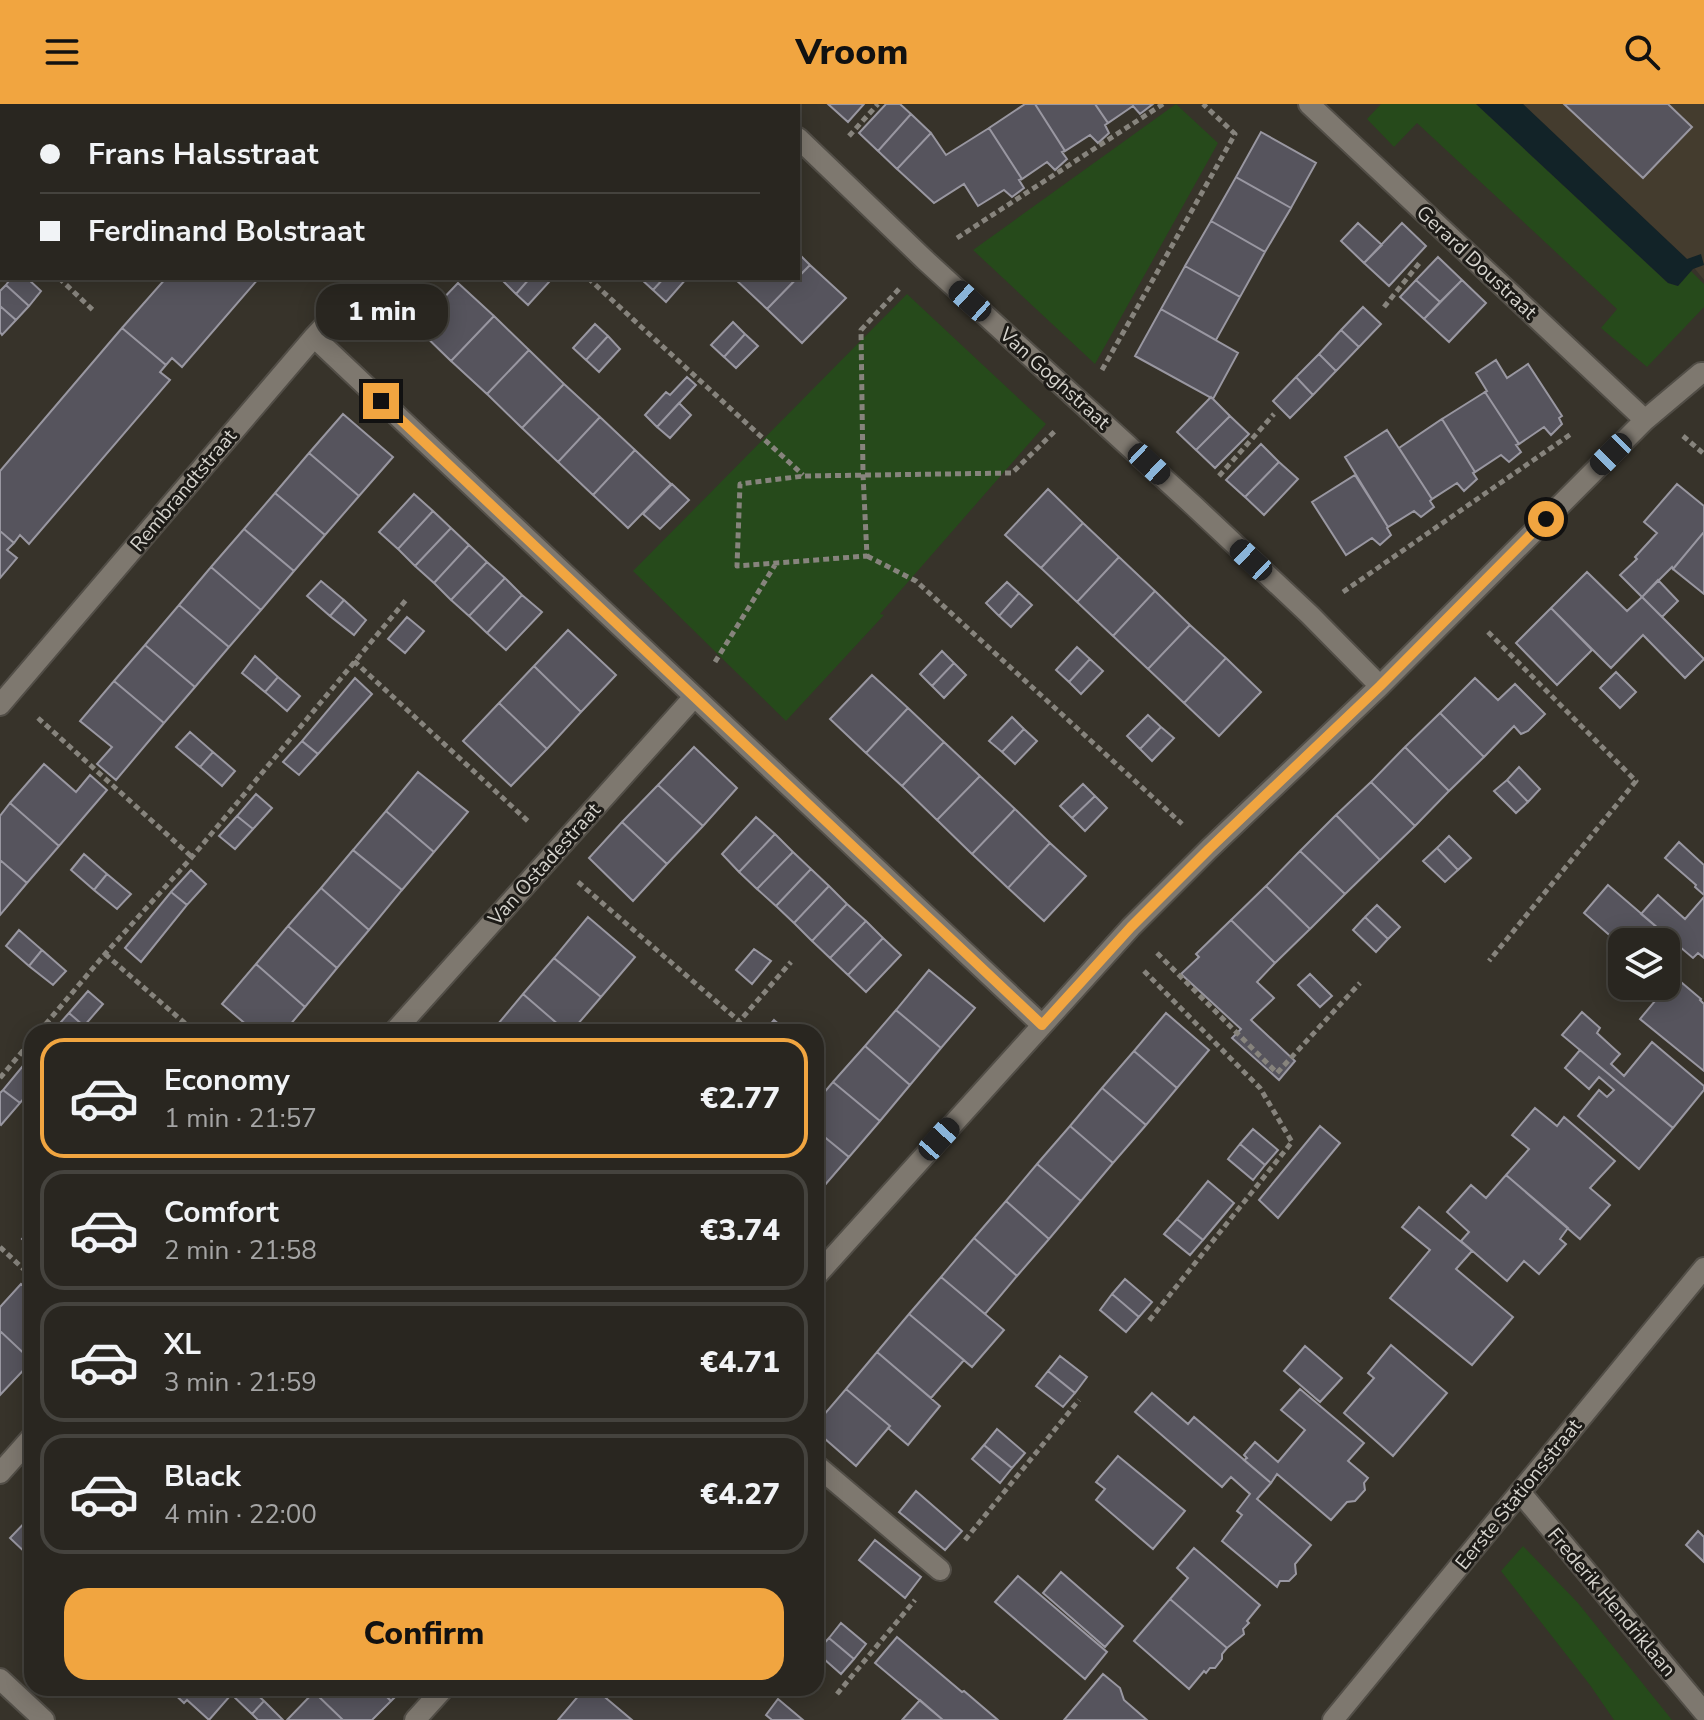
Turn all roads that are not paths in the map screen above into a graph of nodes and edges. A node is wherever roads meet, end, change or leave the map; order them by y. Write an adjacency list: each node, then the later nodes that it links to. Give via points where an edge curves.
1 (1309, 104): 6 (street, Gerard Doustraat)
2 (800, 140): 7 (street, Van Goghstraat)
3 (367, 280): 4 (street, Rembrandtstraat)
4 (314, 337): 8 (street); 9 (street, Rembrandtstraat)
5 (1704, 373): 6 (street)
6 (1645, 420): 7 (street)
7 (1380, 686): 11 (street, via 1131,927)
8 (694, 697): 10 (street, Van Ostadestraat); 11 (street)
9 (5, 699)
10 (401, 1024)
11 (1042, 1025): 12 (street)
12 (824, 1267)
13 (1704, 1268): 17 (street, Eerste Stationsstraat)
14 (24, 1446): 16 (street)
15 (824, 1472): 18 (street)
16 (0, 1473)
17 (1520, 1492): 21 (street, Frederik Hendriklaan); 24 (street, Eerste Stationsstraat)
18 (940, 1570)
19 (0, 1679): 22 (street)
20 (437, 1696): 23 (street)
21 (1704, 1712)
22 (44, 1720)
23 (415, 1720)
24 (1333, 1720)

